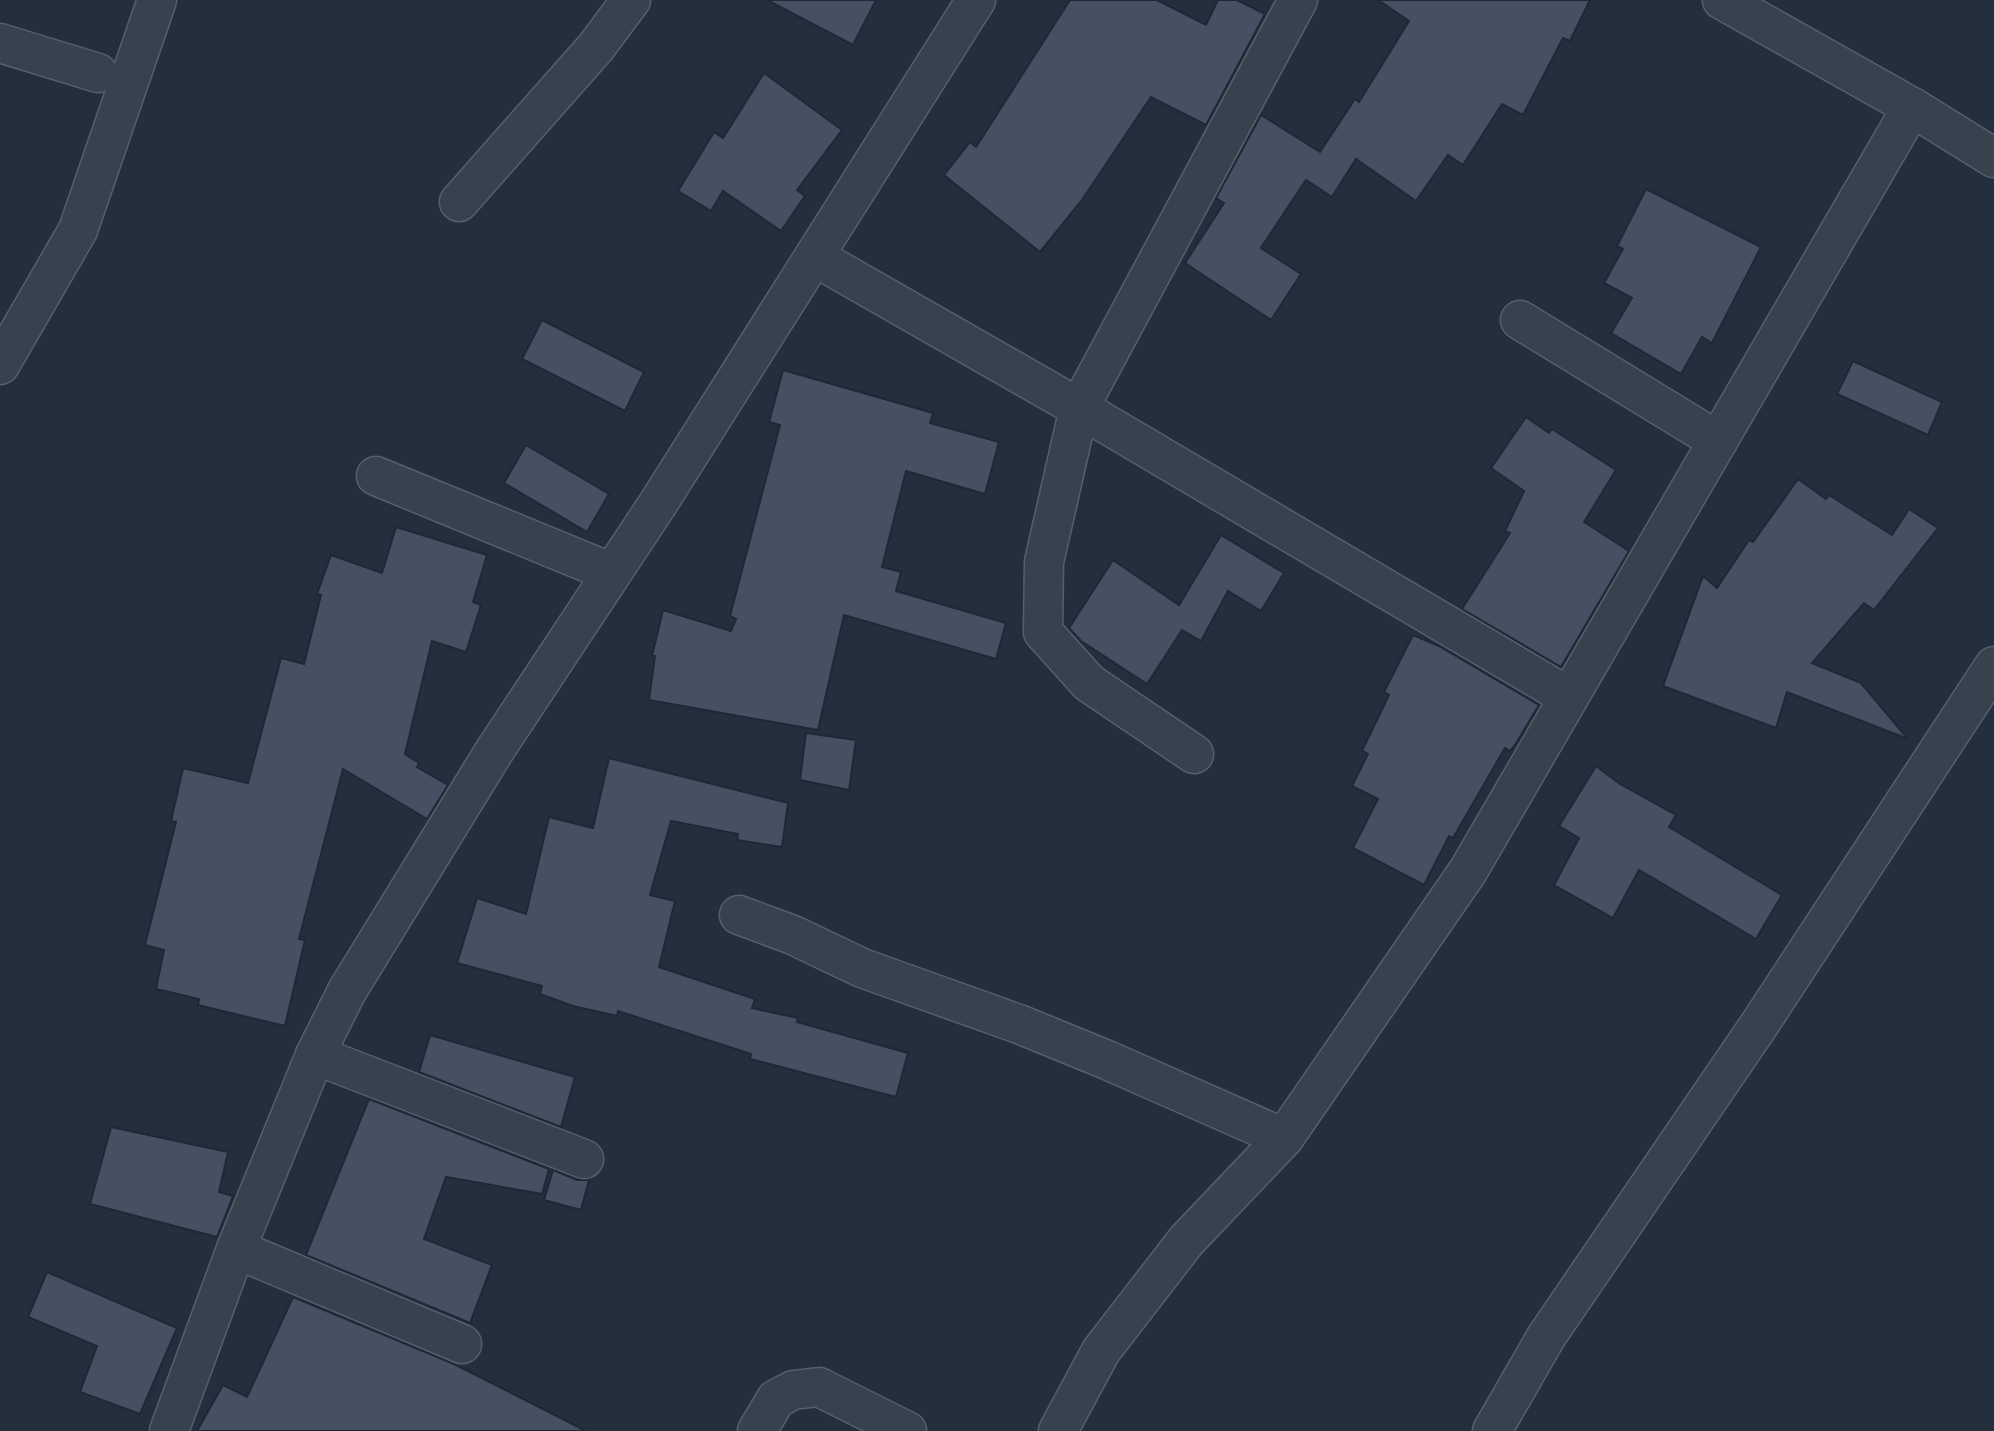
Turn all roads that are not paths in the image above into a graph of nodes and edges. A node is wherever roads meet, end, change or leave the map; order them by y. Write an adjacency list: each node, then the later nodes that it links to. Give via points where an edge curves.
1 (157, 0): 13 (street, via 78,230)
2 (631, 0): 10 (street, via 596,47)
3 (976, 0): 11 (street)
4 (1298, 0): 14 (street)
5 (1722, 0): 8 (street)
6 (0, 43): 7 (street)
7 (98, 74)
8 (1912, 107): 9 (street); 15 (street)
9 (1994, 158)
10 (459, 202)
11 (815, 257): 14 (street); 17 (street)
12 (1520, 320): 15 (street)
13 (0, 365)
14 (1079, 408): 19 (street); 20 (street, via 1044,562 1043,632 1089,683)
15 (1718, 441): 19 (street)
16 (376, 476): 17 (street)
17 (610, 572): 22 (street, via 347,991)
18 (1994, 666): 31 (street, via 1759,1025 1546,1337)
19 (1569, 697): 23 (street, via 1468,871)
20 (1194, 754)
21 (739, 915): 23 (street, via 793,934 862,968 1082,1049)
22 (315, 1055): 24 (street); 25 (street)
23 (1284, 1138): 30 (street, via 1178,1252 1101,1352)
24 (584, 1159)
25 (236, 1250): 26 (street); 27 (street)
26 (462, 1344)
27 (169, 1431)
28 (757, 1431): 29 (street, via 776,1399 793,1390 819,1387)
29 (907, 1431)
30 (1058, 1431)
31 (1492, 1431)

